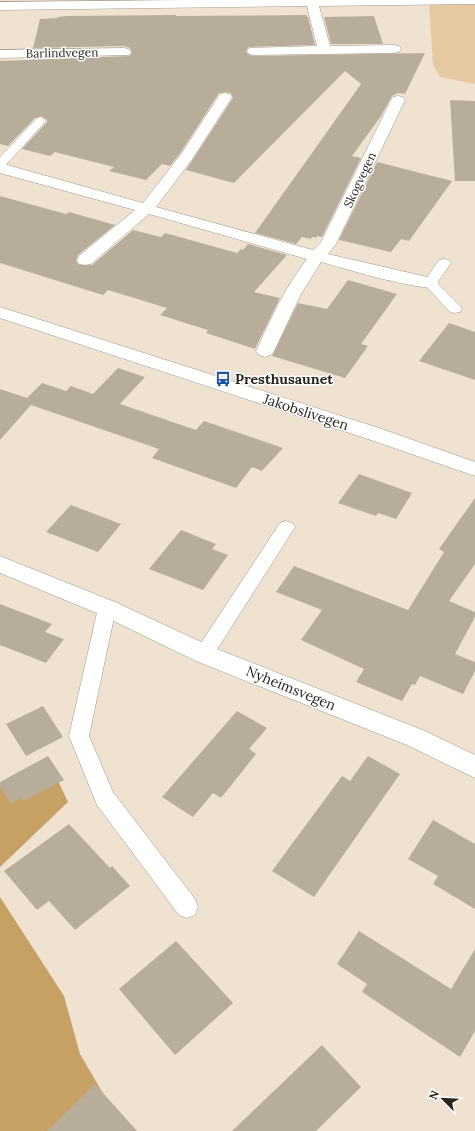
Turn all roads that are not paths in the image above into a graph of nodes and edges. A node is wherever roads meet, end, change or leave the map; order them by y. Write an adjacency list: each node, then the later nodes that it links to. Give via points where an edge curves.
1 (475, 0): 4 (street)
2 (298, 1): 3 (street); 4 (street)
3 (186, 2): 5 (street)
4 (312, 2): 7 (street)
5 (0, 6)
6 (394, 49): 7 (street)
7 (325, 50): 8 (street)
8 (254, 51)
9 (124, 52): 10 (street, Barlindvegen)
10 (0, 54)
11 (224, 97): 16 (street, via 188,155)
12 (398, 100): 17 (street, Skogvegen, via 337,228 328,244)
13 (40, 121): 14 (lane)
14 (0, 164)
15 (0, 168): 16 (street)
16 (146, 209): 17 (street); 18 (street)
17 (316, 256): 20 (street); 23 (street, Skogvegen)
18 (86, 260)
19 (444, 263): 20 (lane)
20 (430, 283): 21 (lane)
21 (455, 309)
22 (0, 312): 24 (street, Jakobslivegen)
23 (265, 351)
24 (475, 469)
25 (286, 527): 28 (lane)
26 (0, 564): 27 (street, Nyheimsvegen)
27 (107, 608): 28 (street, Nyheimsvegen); 30 (lane, via 79,736 105,798)
28 (204, 654): 29 (street, Nyheimsvegen, via 416,738)
29 (475, 767)
30 (187, 907)

